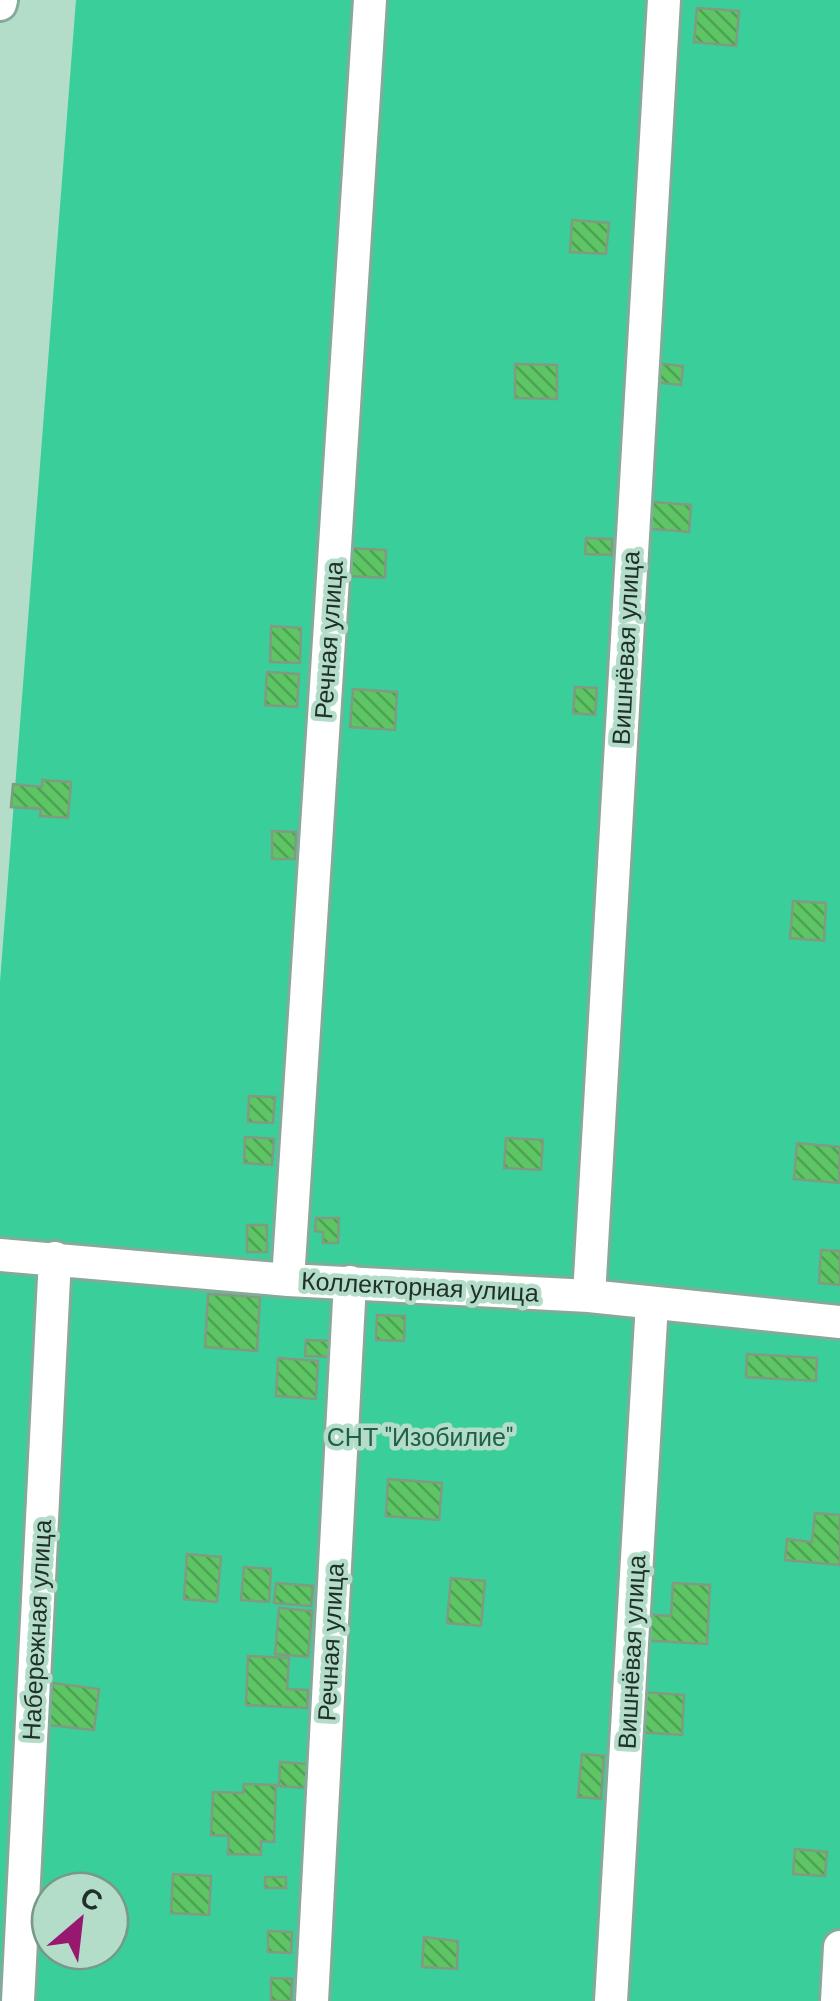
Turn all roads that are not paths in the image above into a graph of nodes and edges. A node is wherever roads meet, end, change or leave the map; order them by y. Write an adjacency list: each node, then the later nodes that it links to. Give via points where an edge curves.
1 (370, 0): 5 (street, Речная улица)
2 (664, 0): 7 (street, Вишнёвая улица)
3 (0, 1254): 4 (street, Коллекторная улица)
4 (56, 1258): 5 (street, Коллекторная улица); 11 (street, Набережная улица)
5 (288, 1280): 6 (street, Коллекторная улица)
6 (350, 1282): 7 (street, Коллекторная улица); 12 (street, Речная улица)
7 (589, 1296): 8 (street, Коллекторная улица)
8 (652, 1303): 9 (street, Коллекторная улица); 13 (street, Вишнёвая улица)
9 (840, 1322)
10 (840, 1947): 14 (street)
11 (18, 2001)
12 (312, 2001)
13 (610, 2001)
14 (837, 2001)

